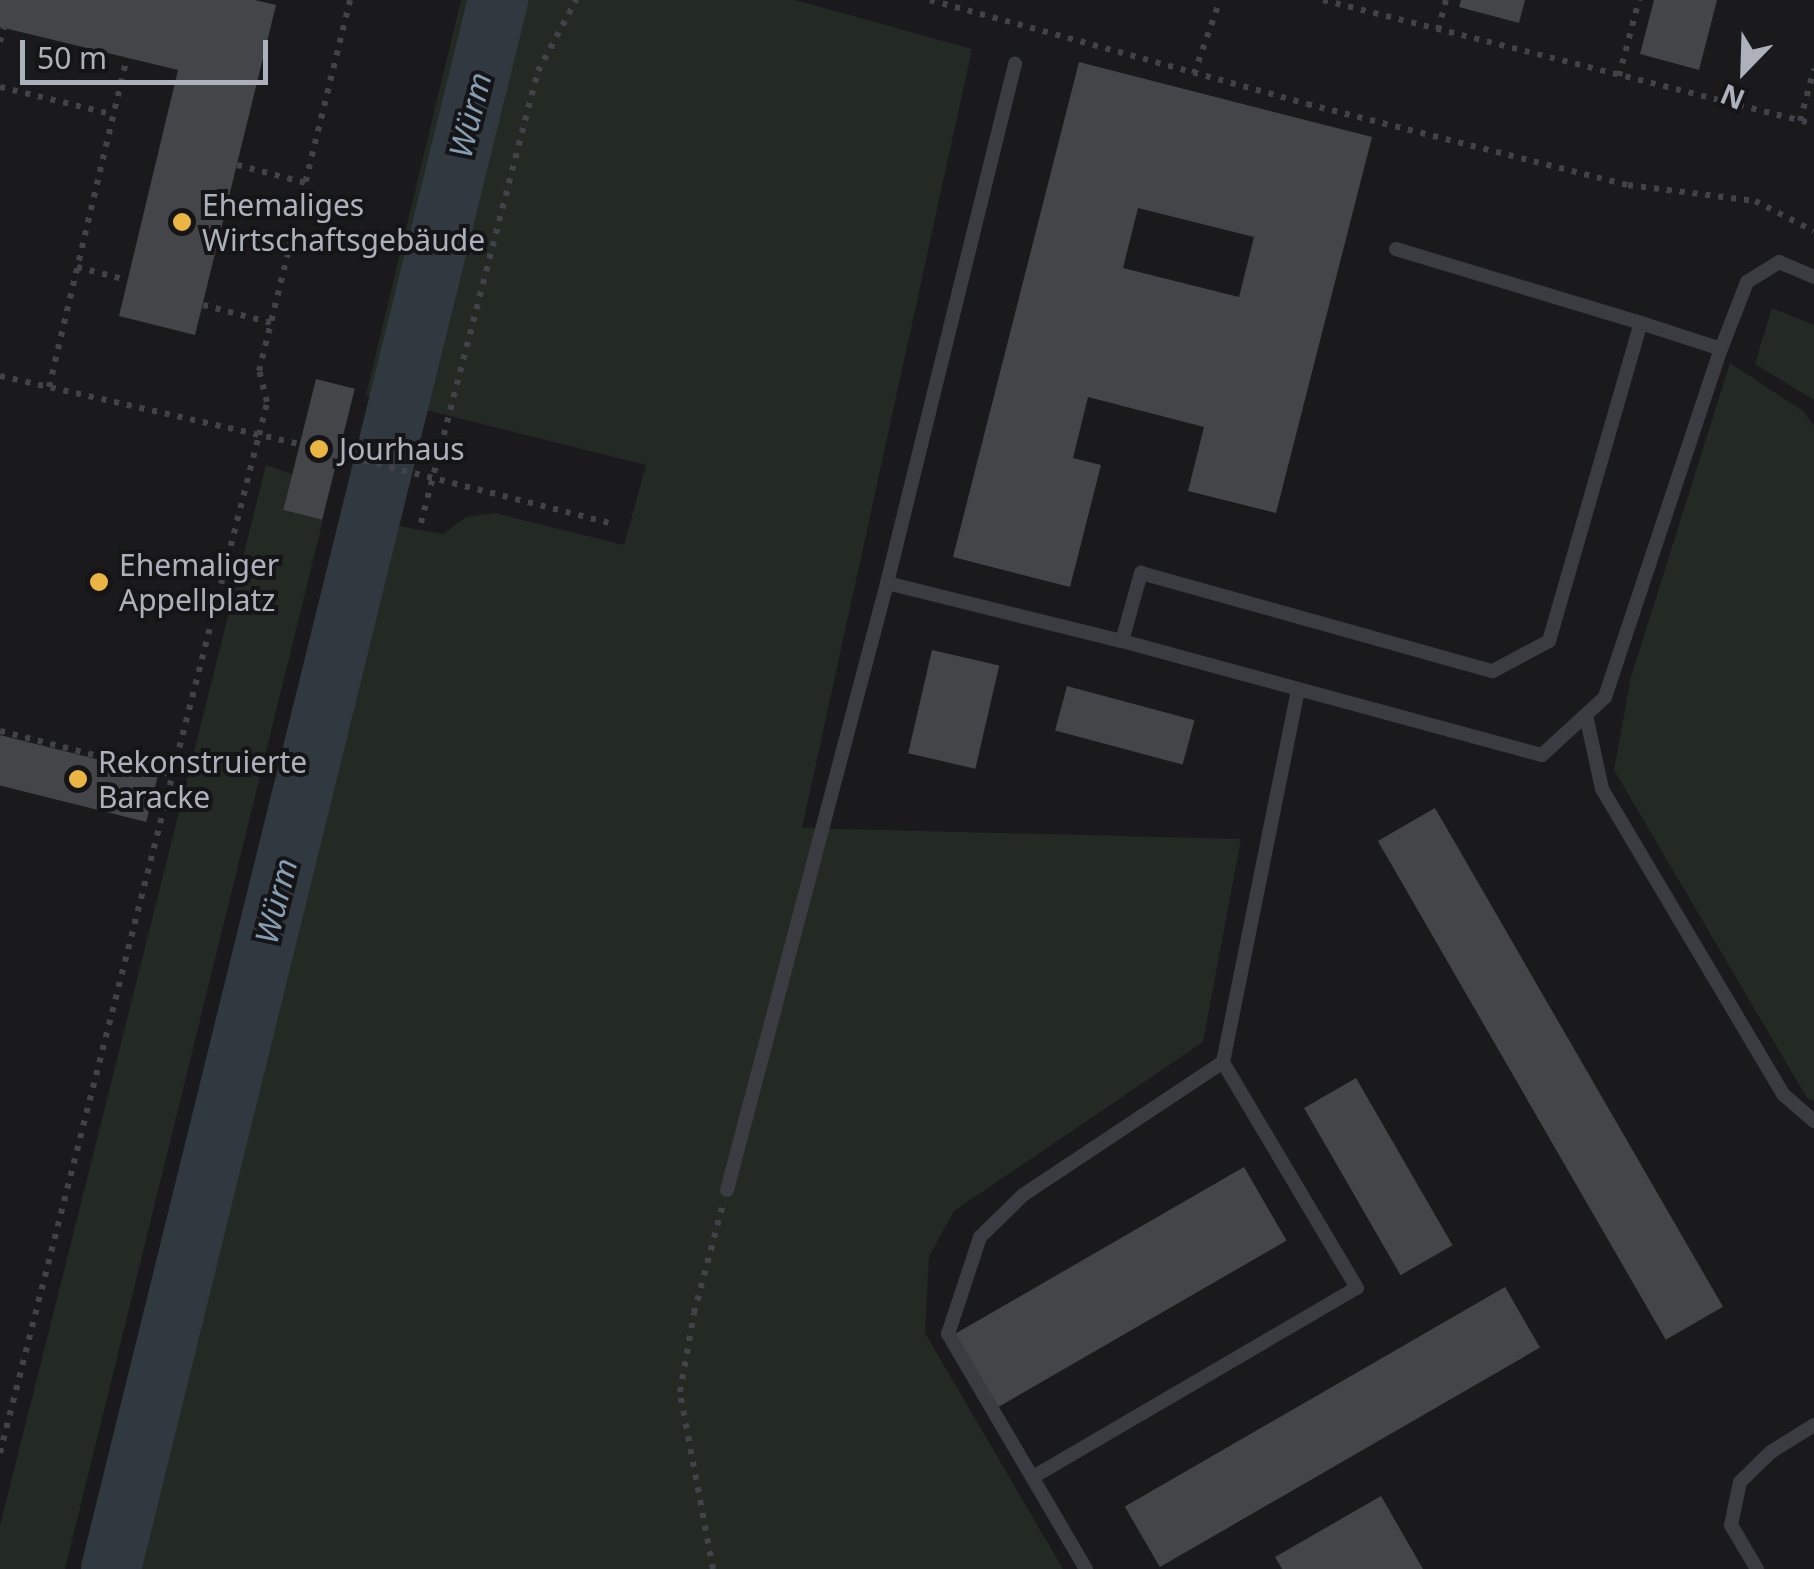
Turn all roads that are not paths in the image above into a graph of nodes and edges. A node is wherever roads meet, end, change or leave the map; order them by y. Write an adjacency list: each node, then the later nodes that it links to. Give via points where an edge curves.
1 (1015, 64): 6 (lane)
2 (1396, 249): 4 (lane)
3 (1814, 277): 5 (lane, via 1779,262 1747,282)
4 (1641, 323): 5 (lane); 7 (lane, via 1549,641 1493,671 1141,572)
5 (1721, 350): 9 (lane, via 1606,697)
6 (886, 583): 7 (lane); 12 (lane)
7 (1122, 641): 8 (lane)
8 (1298, 691): 9 (lane, via 1542,755); 10 (lane)
9 (1586, 716): 11 (lane, via 1602,789 1784,1095)
10 (1223, 1062): 14 (lane, via 1024,1195 980,1236 948,1334); 14 (lane, via 1357,1288)
11 (1814, 1121)
12 (727, 1190)
13 (1814, 1425): 16 (lane, via 1740,1482 1731,1525)
14 (1033, 1478): 15 (lane)
15 (1086, 1569)
16 (1756, 1569)

